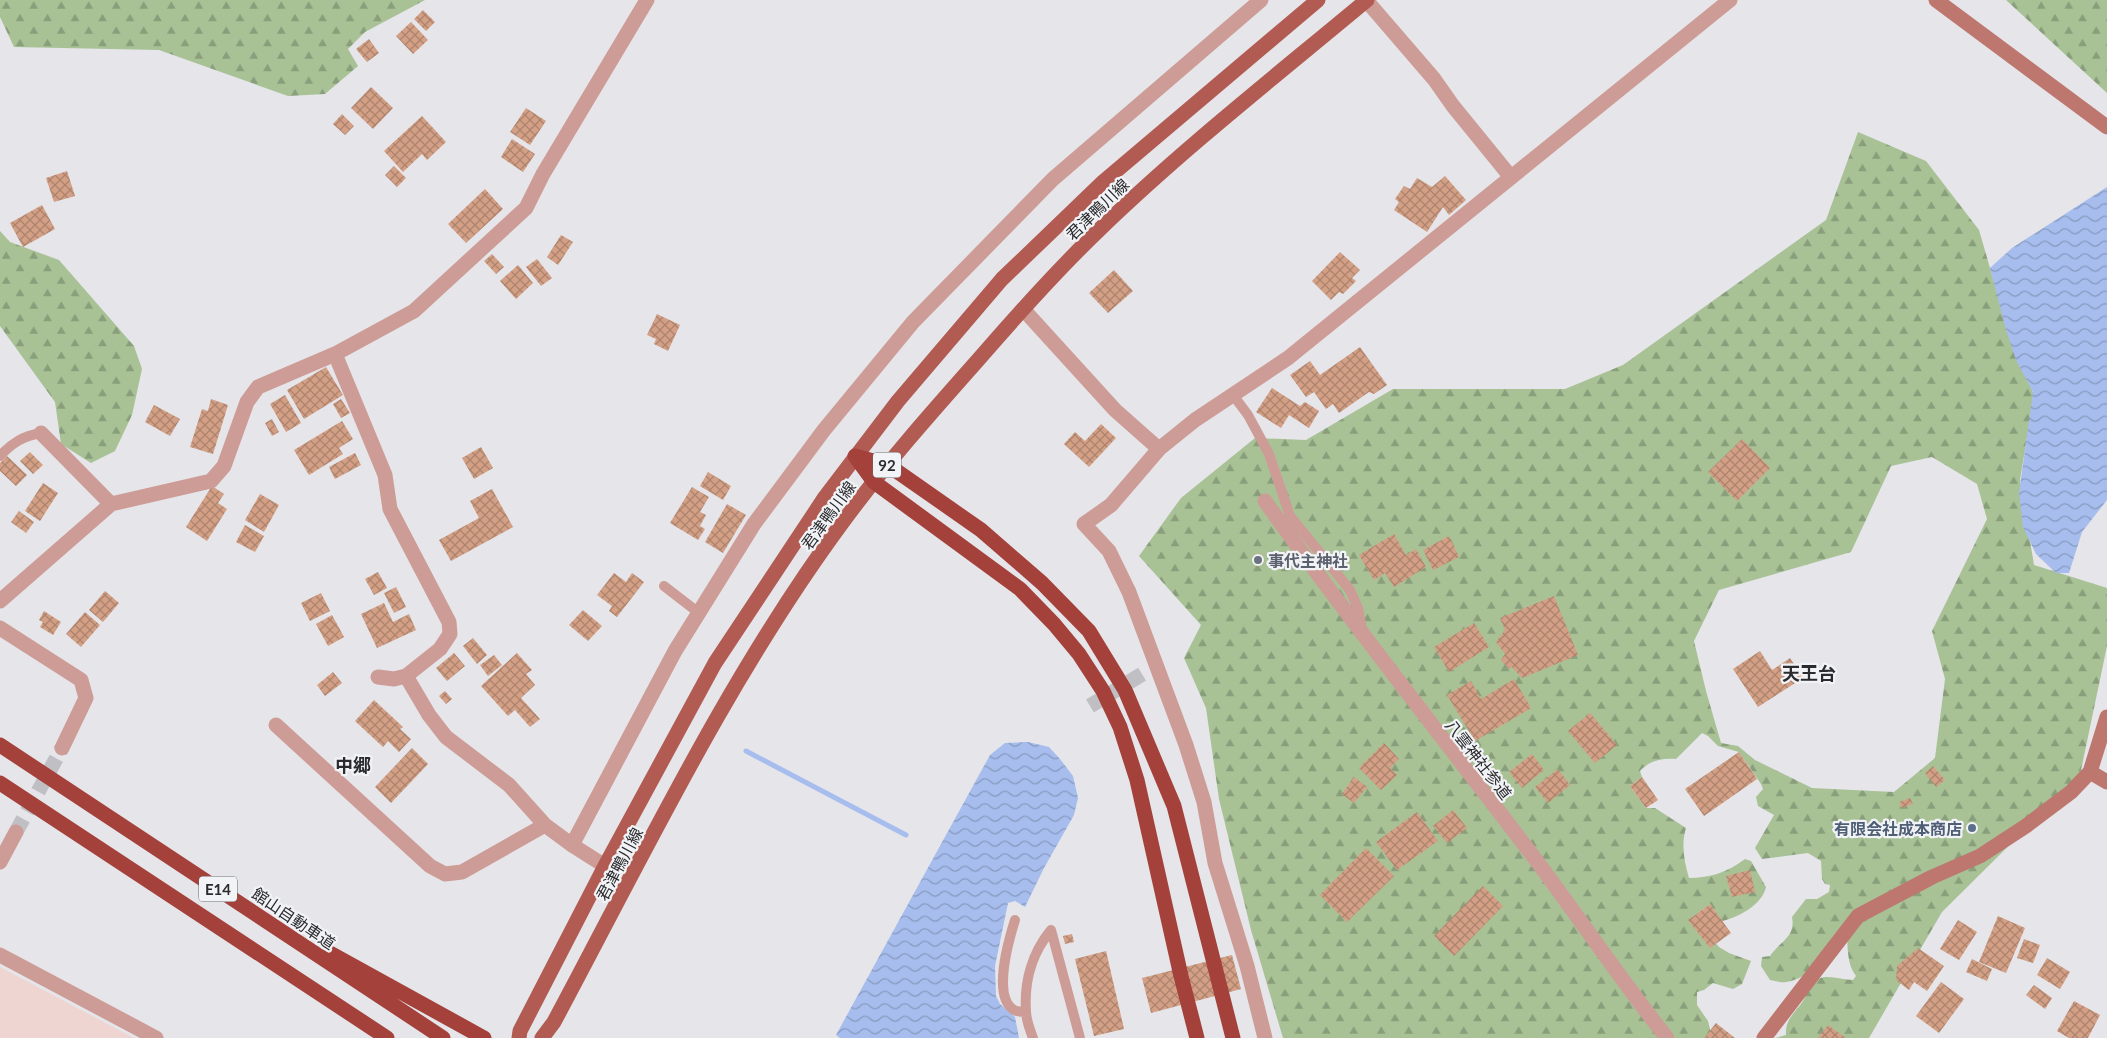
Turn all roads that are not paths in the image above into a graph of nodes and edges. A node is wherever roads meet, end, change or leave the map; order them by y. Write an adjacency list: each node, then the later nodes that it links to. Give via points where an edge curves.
1 (647, 0): 10 (street, via 526,208 414,311)
2 (1261, 0): 22 (street, via 1053,179 913,322 824,430 760,516)
3 (1318, 0): 15 (main road, 君津鴨川線 / 92, via 1103,182 1002,279)
4 (1366, 0): 8 (street, via 1434,79); 9 (main road, 君津鴨川線 / 92, via 1163,170 1098,230)
5 (1730, 0): 8 (street)
6 (1936, 0): 7 (street)
7 (2107, 128)
8 (1510, 176): 11 (street, via 1288,358)
9 (1023, 309): 13 (street, via 1115,410); 16 (main road, 君津鴨川線 / 92)
10 (335, 354): 19 (street, via 258,387 247,402 224,466 211,481); 25 (street, via 385,476 390,509 449,622 450,634 440,649)
11 (1233, 395): 13 (street); 24 (lane, via 1269,454 1290,516 1350,590 1358,608)
12 (41, 432): 14 (lane, via 11,444); 19 (street)
13 (1159, 449): 53 (street, via 1111,505 1084,524 1108,551 1129,592 1150,671 1186,745 1204,802 1215,863 1247,966)
14 (0, 456)
15 (855, 456): 16 (highway); 17 (highway); 38 (main road, 君津鴨川線 / 92, via 715,664)
16 (888, 464): 17 (main road, 君津鴨川線 / 92); 52 (highway, via 981,530 1042,583 1089,631 1125,690 1174,806)
17 (874, 482): 48 (main road, 君津鴨川線 / 92, via 841,524 764,640 708,734 554,1022); 51 (highway, via 1020,588 1079,654 1103,692 1120,727 1137,780)
18 (1265, 500): 24 (street, 八雲神社参道)
19 (112, 504): 21 (street)
20 (664, 586): 22 (lane)
21 (0, 601)
22 (699, 613): 36 (street, via 675,651)
23 (0, 628): 30 (street, via 81,680 86,698)
24 (1362, 633): 54 (street, 八雲神社参道, via 1534,857)
25 (406, 676): 26 (street, via 394,679); 34 (street, via 446,736 509,785)
26 (378, 677)
27 (2107, 717): 31 (street)
28 (276, 725): 34 (street, via 430,866 446,874 462,872)
29 (0, 745): 39 (highway, 館山自動車道 / E14)
30 (62, 748)
31 (2090, 772): 32 (street); 55 (street, via 2064,798 1980,856 1858,916)
32 (2107, 782)
33 (0, 783): 45 (highway, E14)
34 (545, 825): 36 (street)
35 (16, 832): 37 (street)
36 (572, 845): 38 (street)
37 (0, 862)
38 (605, 866): 47 (main road, 君津鴨川線 / 92)
39 (229, 896): 43 (highway, 館山自動車道 / E14); 46 (highway)
40 (1016, 920): 42 (lane, via 1003,971 1005,998 1015,1011)
41 (0, 955): 44 (street)
42 (1026, 1012): 49 (lane); 50 (lane, via 1029,968 1051,930)
43 (440, 1036)
44 (156, 1038)
45 (387, 1038)
46 (484, 1038)
47 (519, 1038)
48 (542, 1038)
49 (1033, 1038)
50 (1080, 1038)
51 (1196, 1038)
52 (1233, 1038)
53 (1264, 1038)
54 (1667, 1038)
55 (1764, 1038)

